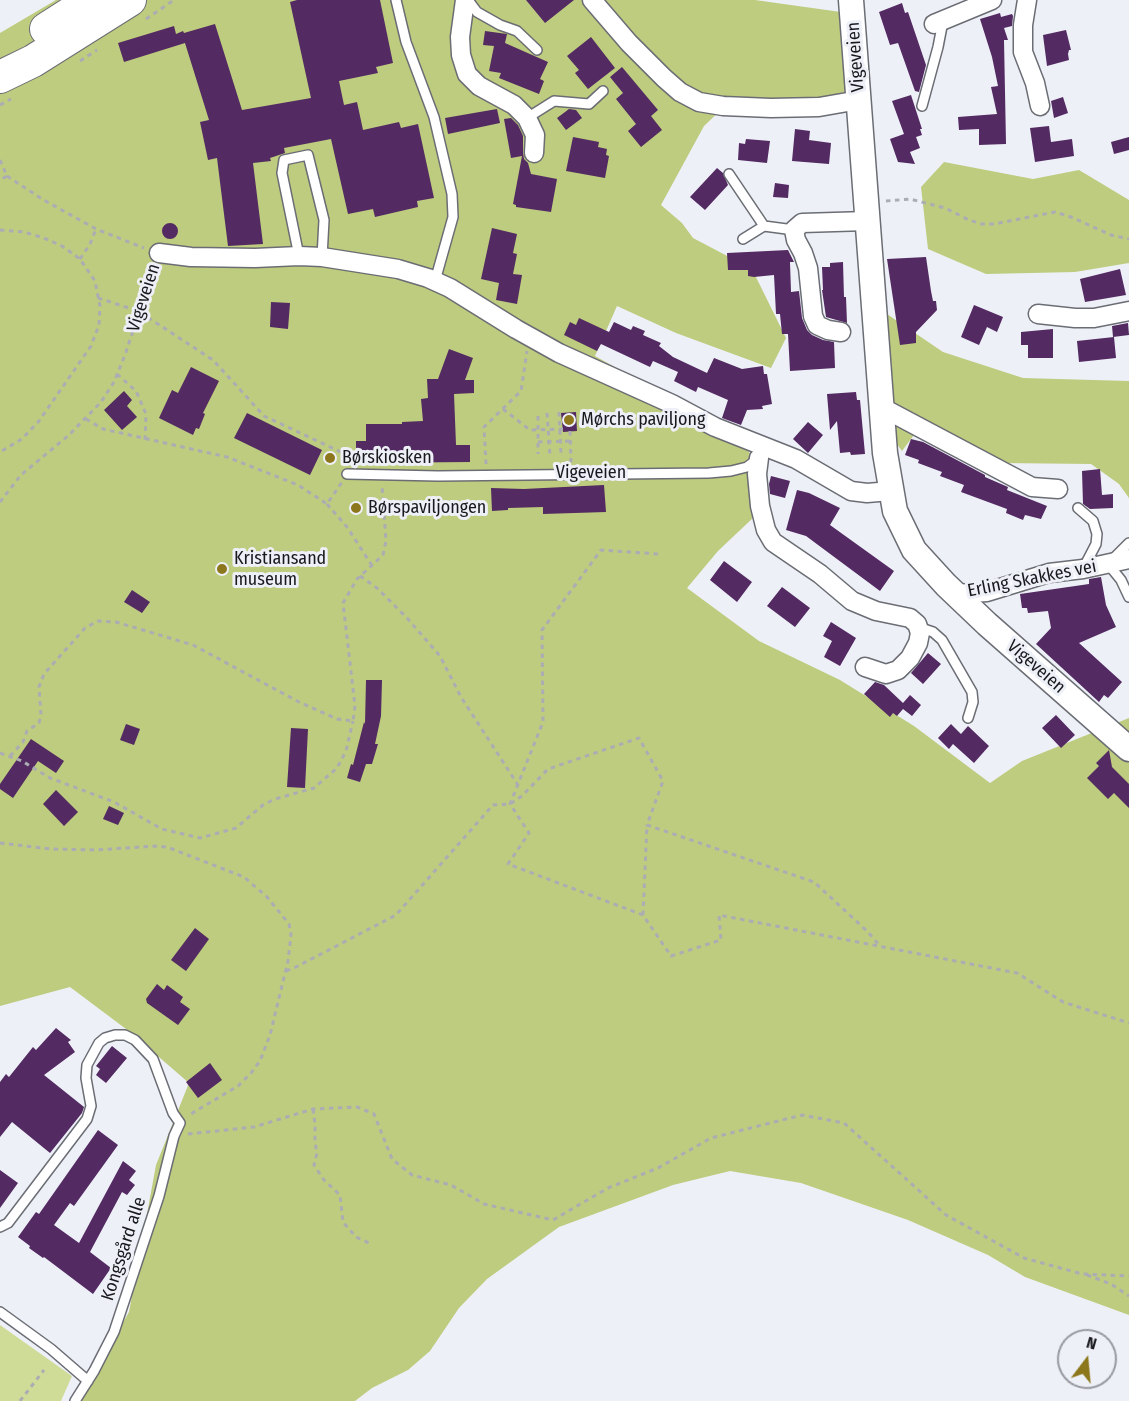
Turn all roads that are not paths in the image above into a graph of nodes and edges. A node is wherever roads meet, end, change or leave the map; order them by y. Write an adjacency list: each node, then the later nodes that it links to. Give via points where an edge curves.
1 (91, 0): 11 (highway)
2 (130, 0): 12 (highway, via 33,61)
3 (396, 0): 27 (lane, via 406,42 434,117 452,194 453,217)
4 (466, 0): 10 (lane, via 477,12 517,31); 17 (street, via 460,55 467,74)
5 (592, 0): 14 (street, via 664,78 699,102 771,108 819,107)
6 (851, 0): 14 (street, Vigeveien)
7 (992, 0): 9 (street)
8 (1027, 0): 16 (street, via 1023,52)
9 (938, 23): 15 (lane, via 935,59)
10 (537, 50)
11 (0, 55)
12 (0, 77)
13 (603, 91): 17 (lane, via 589,104 554,101)
14 (859, 100): 20 (street, Vigeveien)
15 (922, 106)
16 (1040, 106)
17 (527, 118): 18 (street, via 535,135)
18 (534, 153)
19 (729, 174): 21 (lane)
20 (867, 211): 22 (street, via 802,223); 31 (street, Vigeveien)
21 (764, 226): 22 (lane); 23 (lane)
22 (794, 230): 30 (street, via 808,268 817,325)
23 (743, 239)
24 (159, 253): 25 (street, Vigeveien, via 202,257)
25 (299, 256): 26 (street, Vigeveien); 26 (lane, via 282,173 284,160 308,155 324,220)
26 (322, 257): 27 (street, Vigeveien, via 398,269)
27 (435, 281): 32 (street, Vigeveien, via 474,301 531,339 672,404)
28 (1129, 311): 29 (street, via 1094,318)
29 (1038, 314)
30 (841, 332)
31 (883, 408): 34 (street, via 1032,487); 35 (street, Vigeveien)
32 (766, 454): 33 (lane, Vigeveien, via 747,467 731,471); 35 (street, Vigeveien, via 806,464 851,491); 43 (street, via 757,474 760,507 773,542 852,601 910,618)
33 (347, 474)
34 (1058, 489)
35 (891, 491): 41 (street, Vigeveien, via 895,511 914,550)
36 (1078, 508): 40 (lane, via 1093,521 1097,534)
37 (1129, 543): 39 (lane, Erling Skakkes vei)
38 (1129, 559): 39 (street, Erling Skakkes vei)
39 (1108, 564): 40 (street, Erling Skakkes vei); 42 (lane, Erling Skakkes vei)
40 (1083, 568): 41 (street, Erling Skakkes vei, via 1049,573 987,592)
41 (955, 594): 46 (street, Vigeveien)
42 (1129, 597)
43 (918, 627): 44 (street, via 918,643 898,670 886,674); 45 (lane, via 942,640 972,692)
44 (865, 668)
45 (968, 718)
46 (1129, 749)
47 (0, 1227): 49 (lane, Kongsgård alle, via 8,1223 87,1119 91,1106 87,1065 95,1049 105,1038 115,1035 135,1040 158,1069 180,1123 114,1332)
48 (0, 1312): 49 (lane)
49 (88, 1381): 50 (lane, Kongsgård alle)
50 (75, 1401)

